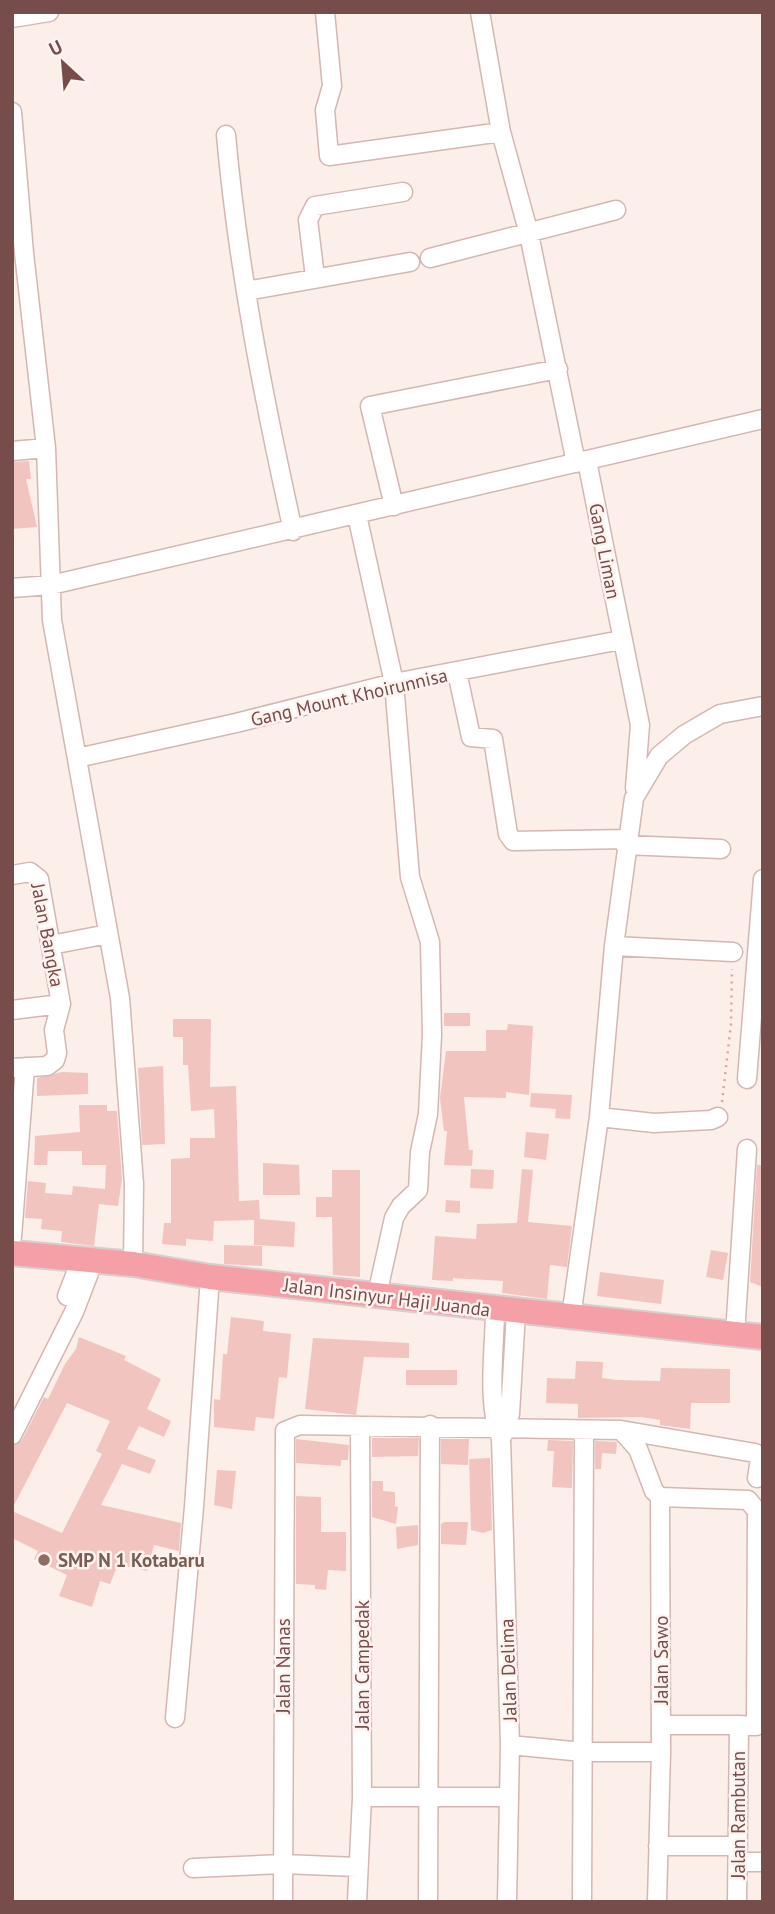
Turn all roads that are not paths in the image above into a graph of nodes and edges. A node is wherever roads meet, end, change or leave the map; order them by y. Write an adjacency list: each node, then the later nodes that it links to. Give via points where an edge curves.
1 (49, 12): 4 (street)
2 (325, 12): 6 (street, via 332,86 325,110 329,156)
3 (480, 12): 6 (street, Gang Liman)
4 (12, 18)
5 (12, 112): 11 (street)
6 (501, 132): 10 (street, Gang Liman)
7 (226, 135): 15 (street)
8 (403, 192): 14 (street, via 315,206 308,220)
9 (616, 210): 10 (street)
10 (529, 234): 12 (street); 16 (street, Gang Liman)
11 (18, 253): 18 (street)
12 (430, 258)
13 (410, 262): 14 (street)
14 (315, 277): 15 (street)
15 (246, 291): 23 (street, via 265,408)
16 (558, 369): 20 (street, Gang Liman); 21 (street, via 369,406)
17 (763, 419): 20 (street)
18 (47, 447): 19 (street); 24 (street)
19 (12, 452)
20 (582, 462): 21 (street); 26 (street, Gang Liman)
21 (394, 506): 22 (street)
22 (358, 515): 23 (street); 28 (street)
23 (293, 531): 24 (street)
24 (51, 586): 25 (street); 30 (street, via 57,656)
25 (12, 588)
26 (621, 640): 27 (street, Gang Mount Khoirunnisa); 31 (street, Gang Liman, via 640,725)
27 (457, 672): 28 (street, Gang Mount Khoirunnisa); 32 (street, via 471,737 493,739 508,834 513,841)
28 (394, 683): 30 (street, Gang Mount Khoirunnisa); 54 (street, via 410,877 430,942 432,1035 418,1189 394,1218)
29 (763, 706): 31 (street, via 720,714 684,735 659,756)
30 (77, 758): 36 (street)
31 (634, 798): 32 (street)
32 (626, 842): 33 (street); 38 (street)
33 (721, 849)
34 (12, 875): 37 (street, Jalan Bangka, via 36,874)
35 (763, 879): 40 (street)
36 (108, 934): 37 (street); 52 (street, via 120,998 134,1184)
37 (51, 945): 41 (street, Jalan Bangka)
38 (614, 946): 39 (street); 45 (street)
39 (733, 952)
40 (760, 953): 44 (street)
41 (61, 1004): 42 (street); 43 (street, Jalan Bangka, via 54,1030 55,1060 47,1066)
42 (12, 1010)
43 (19, 1067): 47 (street)
44 (747, 1079)
45 (599, 1117): 46 (street, via 654,1123); 57 (street)
46 (718, 1117)
47 (16, 1128): 49 (street)
48 (747, 1149): 58 (street)
49 (12, 1237)
50 (12, 1253): 51 (highway, Jalan Insinyur Haji Juanda)
51 (88, 1260): 52 (highway, Jalan Insinyur Haji Juanda); 55 (street); 65 (street, via 74,1312)
52 (133, 1264): 53 (highway, Jalan Insinyur Haji Juanda)
53 (210, 1277): 54 (highway, Jalan Insinyur Haji Juanda); 68 (street)
54 (377, 1295): 56 (highway, Jalan Insinyur Haji Juanda)
55 (67, 1296)
56 (505, 1310): 57 (highway, Jalan Insinyur Haji Juanda); 62 (street, Jalan Delima)
57 (571, 1317): 58 (highway, Jalan Insinyur Haji Juanda)
58 (735, 1334): 59 (highway, Jalan Insinyur Haji Juanda)
59 (763, 1337)
60 (430, 1425): 61 (street); 62 (street); 74 (street)
61 (360, 1427): 75 (street, Jalan Campedak); 80 (street, Jalan Nanas, via 300,1425 285,1431)
62 (502, 1430): 64 (street); 71 (street, Jalan Delima)
63 (621, 1430): 64 (street); 66 (street, via 755,1453 760,1459); 67 (street, Jalan Sawo, via 638,1449)
64 (584, 1431): 72 (street)
65 (12, 1434)
66 (757, 1478)
67 (660, 1497): 69 (street, Jalan Sawo); 70 (street, Jalan Rambutan, via 748,1500 757,1511)
68 (174, 1718)
69 (661, 1725): 70 (street); 73 (street, Jalan Sawo)
70 (752, 1726): 78 (street, Jalan Rambutan)
71 (510, 1745): 72 (street); 76 (street, Jalan Delima)
72 (583, 1752): 73 (street); 87 (street)
73 (661, 1752): 77 (street, Jalan Sawo)
74 (428, 1795): 75 (street); 76 (street); 85 (street)
75 (362, 1797): 81 (street, Jalan Campedak)
76 (507, 1797): 86 (street, Jalan Delima)
77 (659, 1846): 78 (street); 88 (street, Jalan Sawo)
78 (738, 1854): 79 (street); 89 (street, Jalan Rambutan)
79 (763, 1862)
80 (283, 1864): 81 (street); 82 (street); 83 (street, Jalan Nanas)
81 (357, 1867): 84 (street, Jalan Campedak)
82 (193, 1868)
83 (283, 1902)
84 (357, 1902)
85 (428, 1902)
86 (507, 1902)
87 (582, 1902)
88 (657, 1902)
89 (737, 1902)

